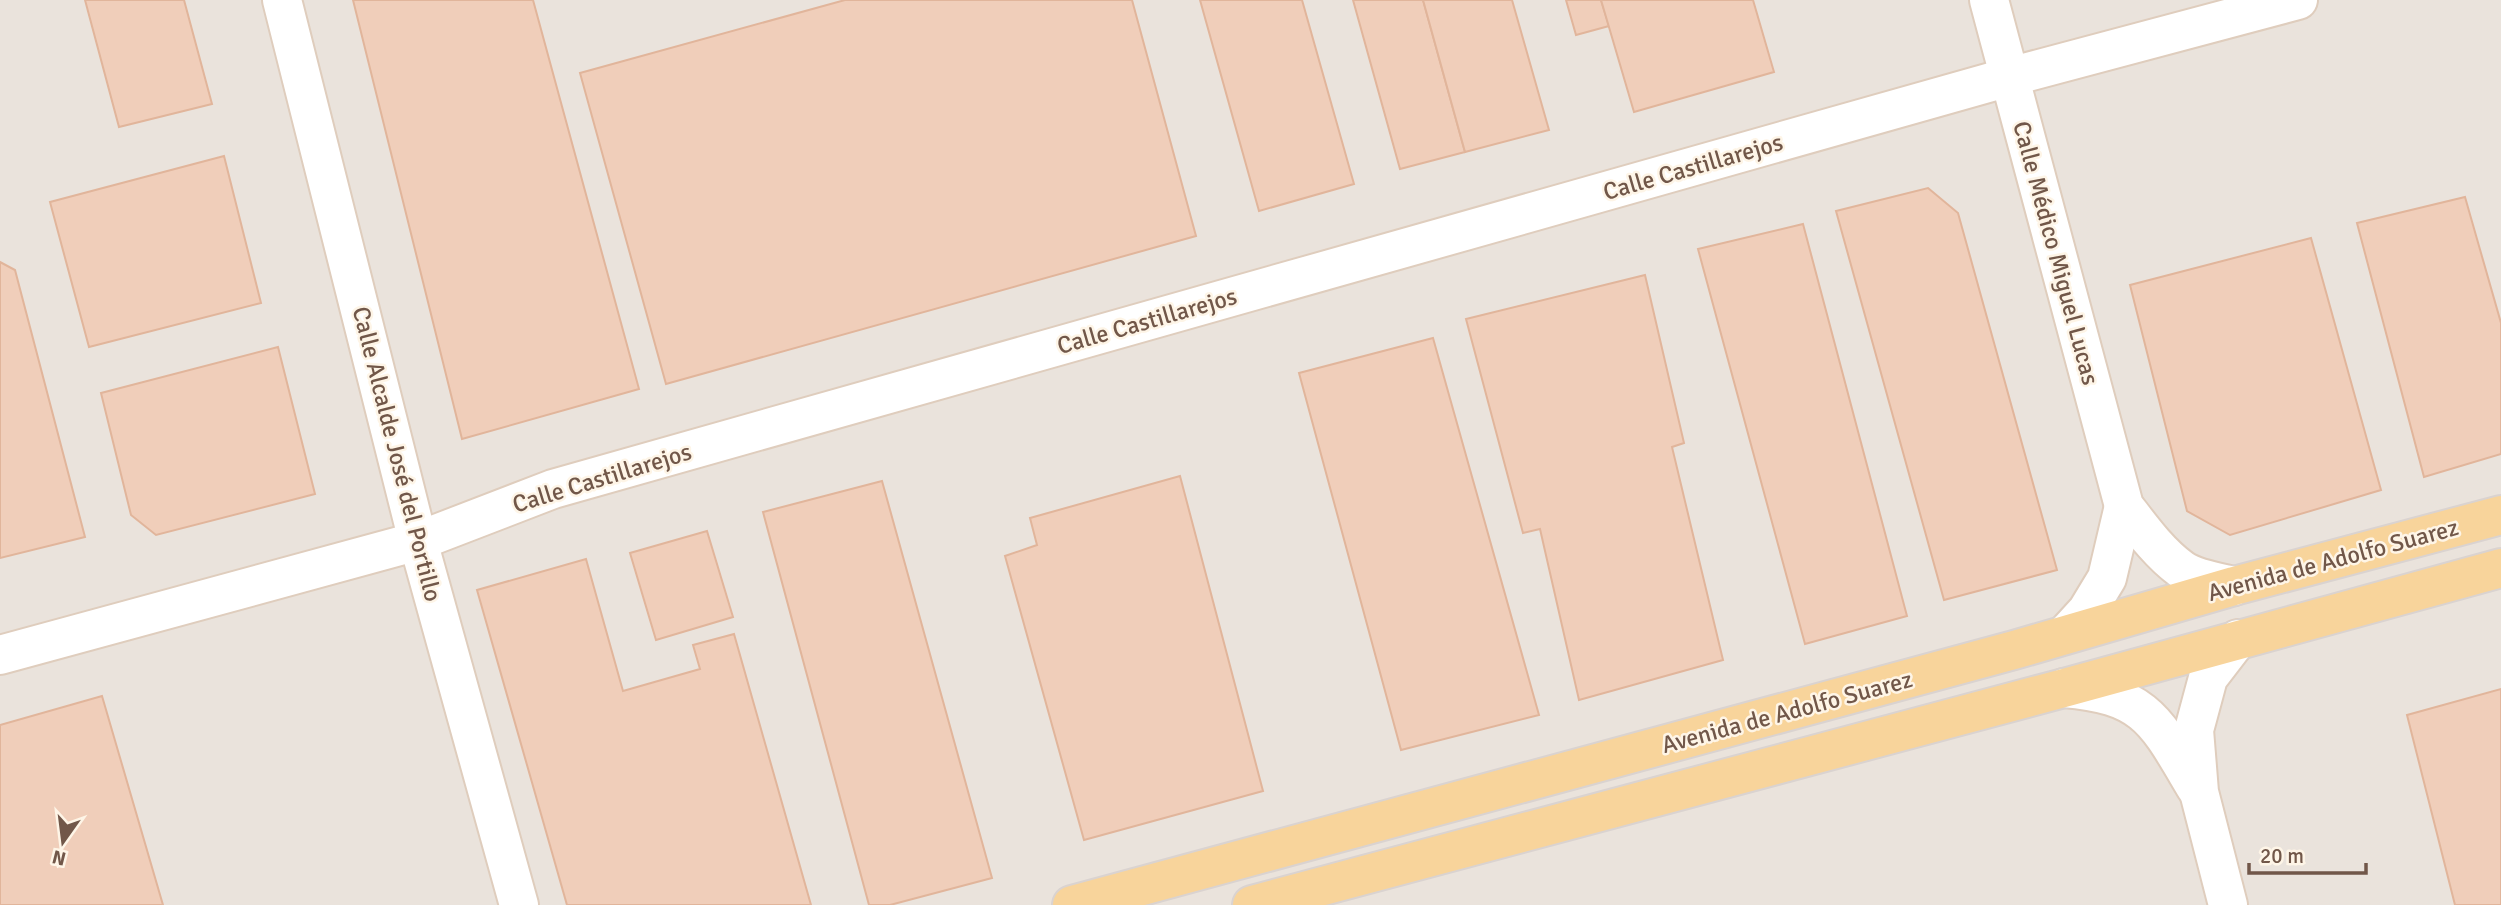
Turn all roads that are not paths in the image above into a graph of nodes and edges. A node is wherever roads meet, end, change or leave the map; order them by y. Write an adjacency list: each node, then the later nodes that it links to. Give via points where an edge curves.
1 (282, 0): 7 (street, Calle Alcalde José del Portillo)
2 (1989, 0): 4 (street, Calle Médico Miguel Lucas)
3 (2298, 0): 4 (street, Calle Castillarejos)
4 (2009, 77): 5 (street, Calle Médico Miguel Lucas); 7 (street, Calle Castillarejos, via 553,489)
5 (2124, 506): 9 (street, via 2156,546 2182,569); 10 (street, via 2107,578)
6 (2501, 515): 9 (main road, Avenida de Adolfo Suarez)
7 (418, 541): 12 (street, Calle Castillarejos); 15 (street, Calle Alcalde José del Portillo)
8 (2501, 568): 11 (main road, Avenida de Adolfo Suarez)
9 (2234, 586): 10 (main road, Avenida de Adolfo Suarez)
10 (2066, 634): 16 (main road, Avenida de Adolfo Suarez)
11 (2238, 639): 13 (main road, Avenida de Adolfo Suarez); 14 (street, via 2208,678 2194,730)
12 (0, 654)
13 (2064, 688): 14 (street, via 2096,691 2129,702 2159,727); 17 (main road, Avenida de Adolfo Suarez)
14 (2199, 792): 18 (street)
15 (519, 905)
16 (1072, 905)
17 (1252, 905)
18 (2228, 905)

